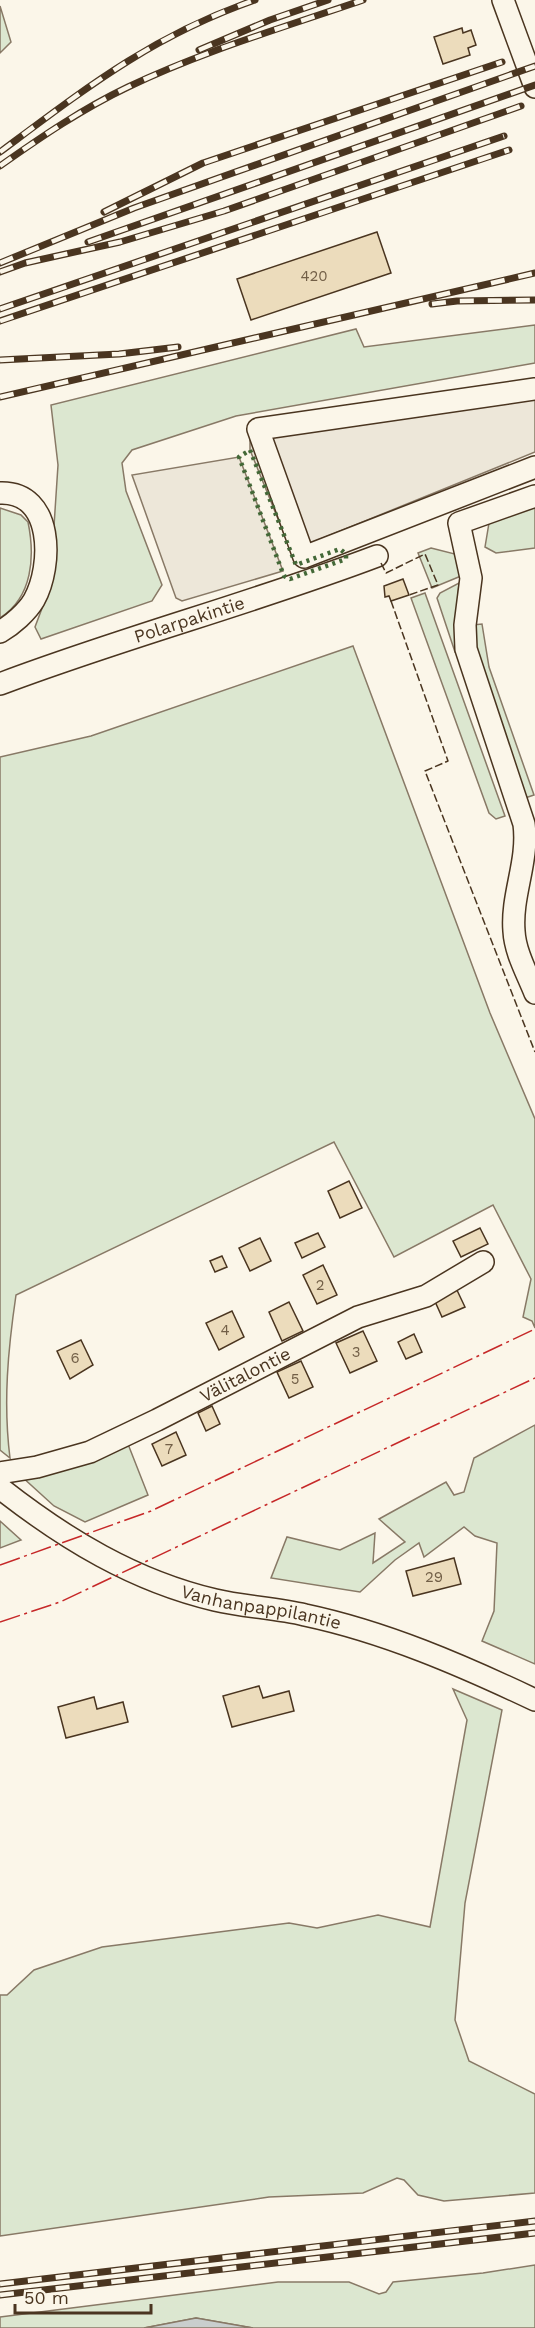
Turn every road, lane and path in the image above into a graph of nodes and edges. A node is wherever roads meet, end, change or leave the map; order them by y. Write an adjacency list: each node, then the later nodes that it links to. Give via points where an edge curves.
1 (503, 0): 2 (street)
2 (535, 87)
3 (535, 389): 7 (street, via 258,429 304,557)
4 (535, 466): 7 (street)
5 (0, 493): 8 (street, via 18,495 28,501 42,522 46,543 44,568 33,601)
6 (535, 496): 10 (street, via 459,524 471,578 466,649 519,805 526,839 514,929 516,945)
7 (354, 537): 9 (street, Polarpakintie, via 370,559)
8 (0, 632)
9 (0, 684)
10 (535, 993)
11 (483, 1262): 12 (street, Välitalontie, via 426,1296 358,1317 90,1452)
12 (0, 1473)
13 (0, 1488): 14 (street, Vanhanpappilantie, via 45,1523 97,1555 165,1586 217,1601 305,1615 372,1634 457,1664)
14 (535, 1700)

